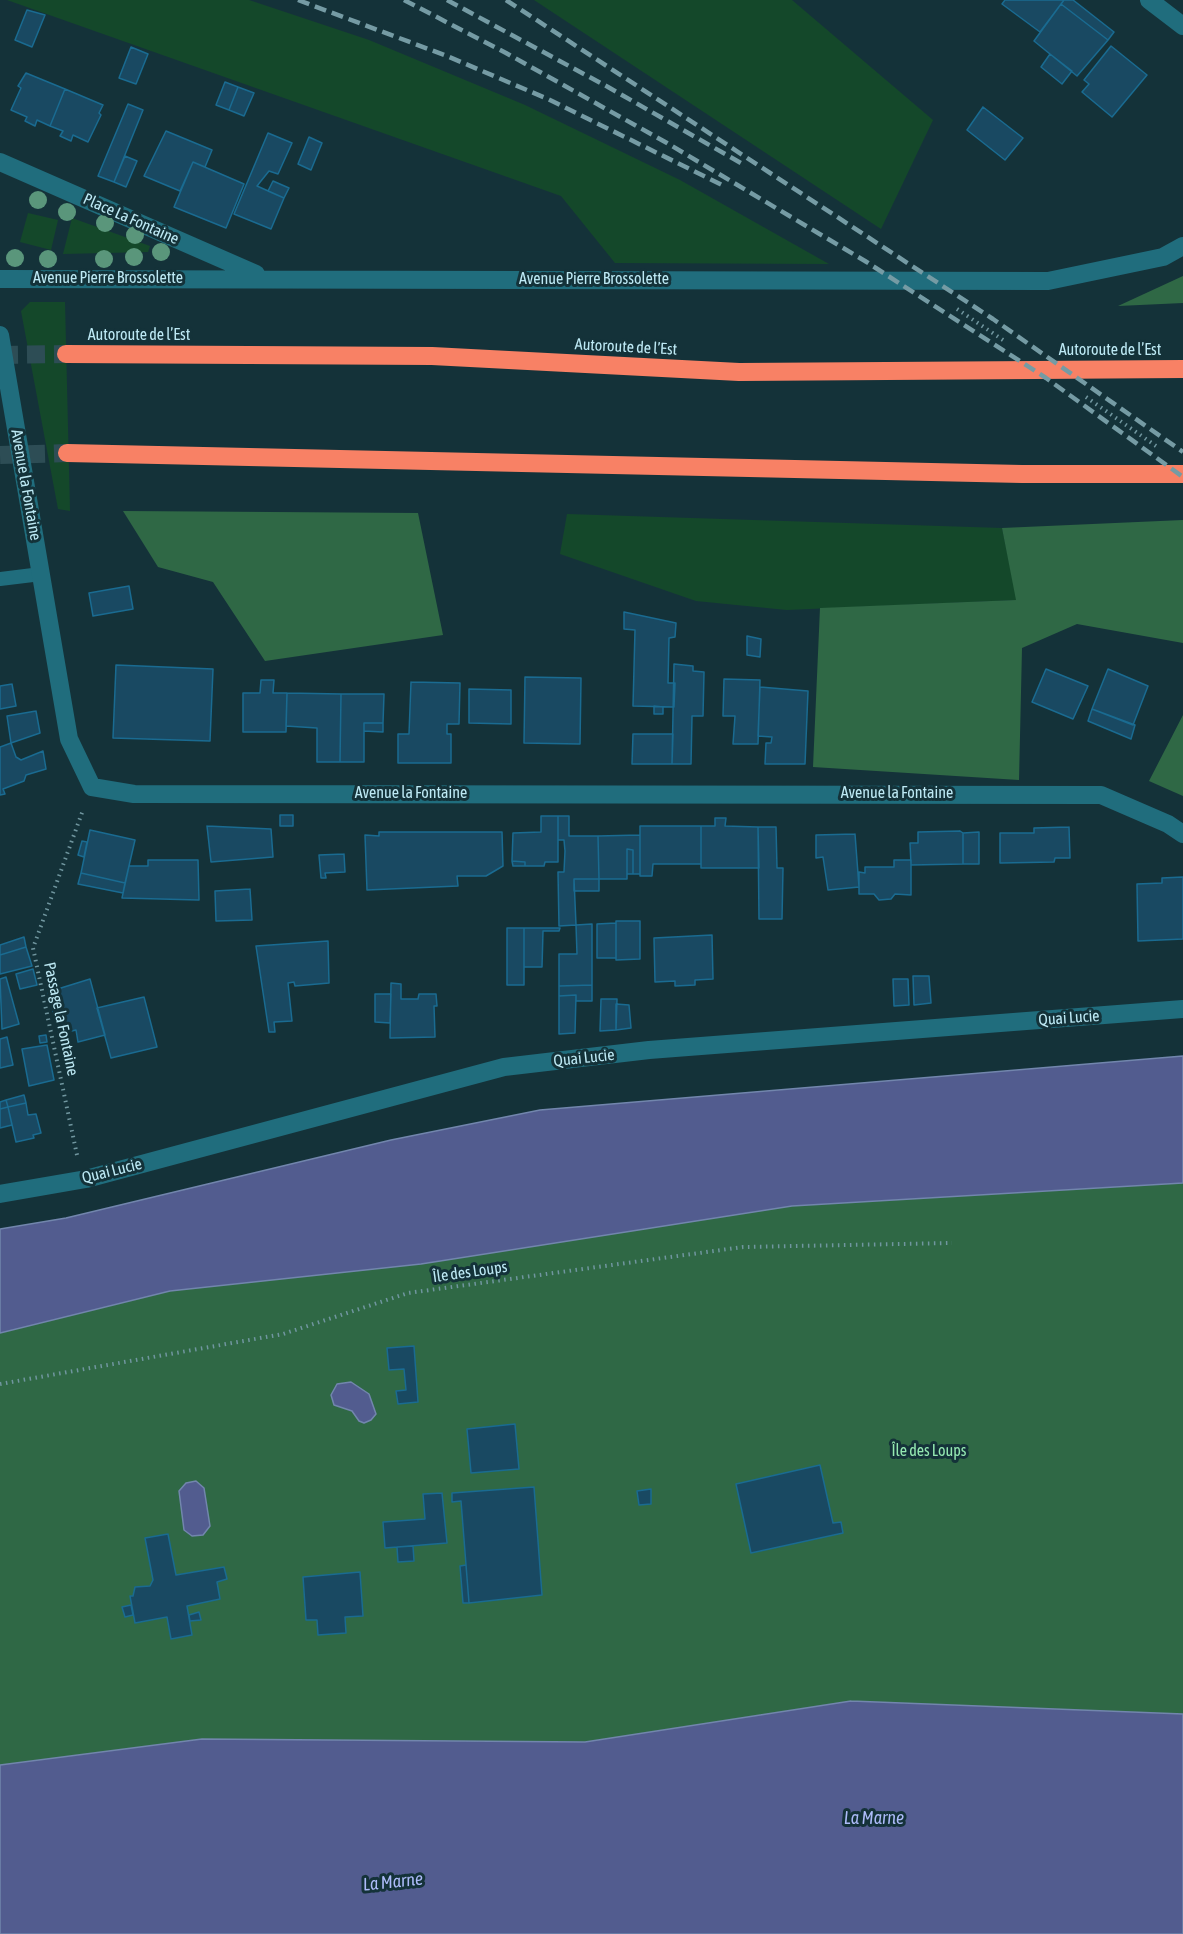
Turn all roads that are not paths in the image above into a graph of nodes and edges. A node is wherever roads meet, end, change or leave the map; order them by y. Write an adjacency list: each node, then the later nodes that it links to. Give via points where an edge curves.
1 (1149, 0): 2 (street)
2 (1183, 26)
3 (0, 162): 5 (street, Place La Fontaine)
4 (1183, 246): 5 (street, Avenue Pierre Brossolette, via 1163,257 1048,281)
5 (263, 277): 6 (street, Avenue Pierre Brossolette)
6 (0, 279)
7 (0, 335): 12 (street, Avenue la Fontaine)
8 (66, 354): 9 (highway, Autoroute de l’Est, via 432,356 739,372)
9 (1183, 369)
10 (67, 453): 11 (highway, via 1010,474)
11 (1183, 474)
12 (41, 574): 13 (lane); 14 (street, Avenue la Fontaine, via 69,739 92,787 134,794 1101,795)
13 (0, 579)
14 (1183, 834)
15 (1183, 1009): 16 (street, Quai Lucie, via 648,1050 504,1067 86,1179)
16 (0, 1194)

